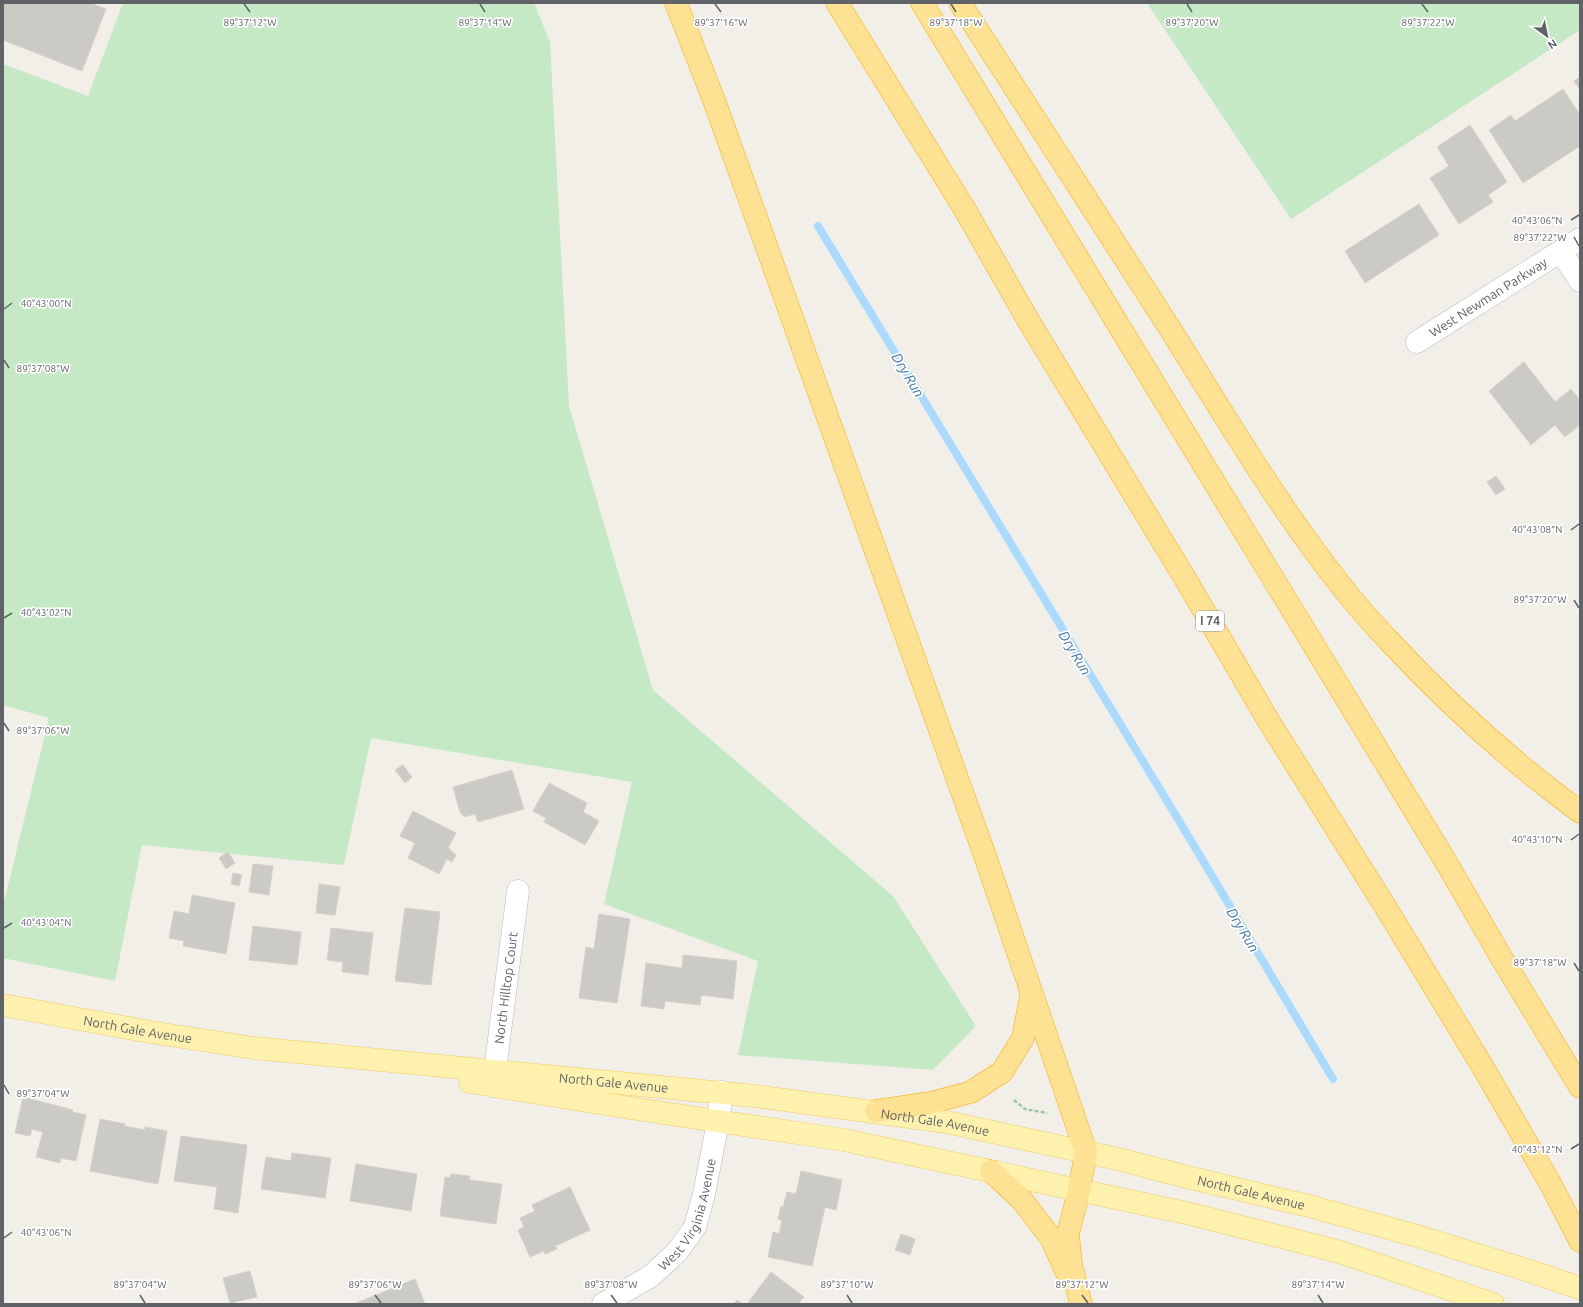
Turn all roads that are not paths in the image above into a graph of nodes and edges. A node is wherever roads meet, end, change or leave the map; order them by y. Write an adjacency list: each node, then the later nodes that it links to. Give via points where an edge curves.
1 (676, 3): 11 (highway, via 723,125 984,853)
2 (837, 3): 21 (highway, I 74, via 964,208 1028,320 1268,720 1481,1064 1550,1182)
3 (922, 3): 14 (highway)
4 (960, 3): 9 (highway, via 1271,489 1336,581 1418,672 1456,708 1528,773)
5 (1580, 239): 6 (street, West Newman Parkway)
6 (1561, 252): 7 (street); 8 (street, West Newman Parkway)
7 (1580, 281)
8 (1417, 342)
9 (1580, 812)
10 (518, 891): 13 (street, North Hilltop Court)
11 (1032, 994): 16 (highway, via 1023,1038 1002,1072 971,1092 930,1103); 18 (highway)
12 (4, 1006): 13 (main road, North Gale Avenue, via 188,1038)
13 (494, 1079): 15 (main road, North Gale Avenue); 17 (main road, North Gale Avenue)
14 (1580, 1087)
15 (722, 1092): 16 (main road, North Gale Avenue); 17 (street, West Virginia Avenue)
16 (876, 1111): 18 (main road, North Gale Avenue, via 946,1122)
17 (718, 1122): 19 (main road, North Gale Avenue, via 844,1140); 24 (street, West Virginia Avenue, via 704,1194 694,1227 686,1241 651,1276)
18 (1086, 1152): 20 (highway); 22 (main road, North Gale Avenue, via 1313,1207 1416,1236)
19 (991, 1171): 20 (main road, North Gale Avenue); 23 (highway, via 1022,1200 1051,1238)
20 (1079, 1191): 23 (highway, via 1068,1234 1071,1264); 25 (main road, North Gale Avenue, via 1236,1225 1340,1252)
21 (1580, 1241)
22 (1580, 1288)
23 (1080, 1302)
24 (603, 1304)
25 (1493, 1304)

